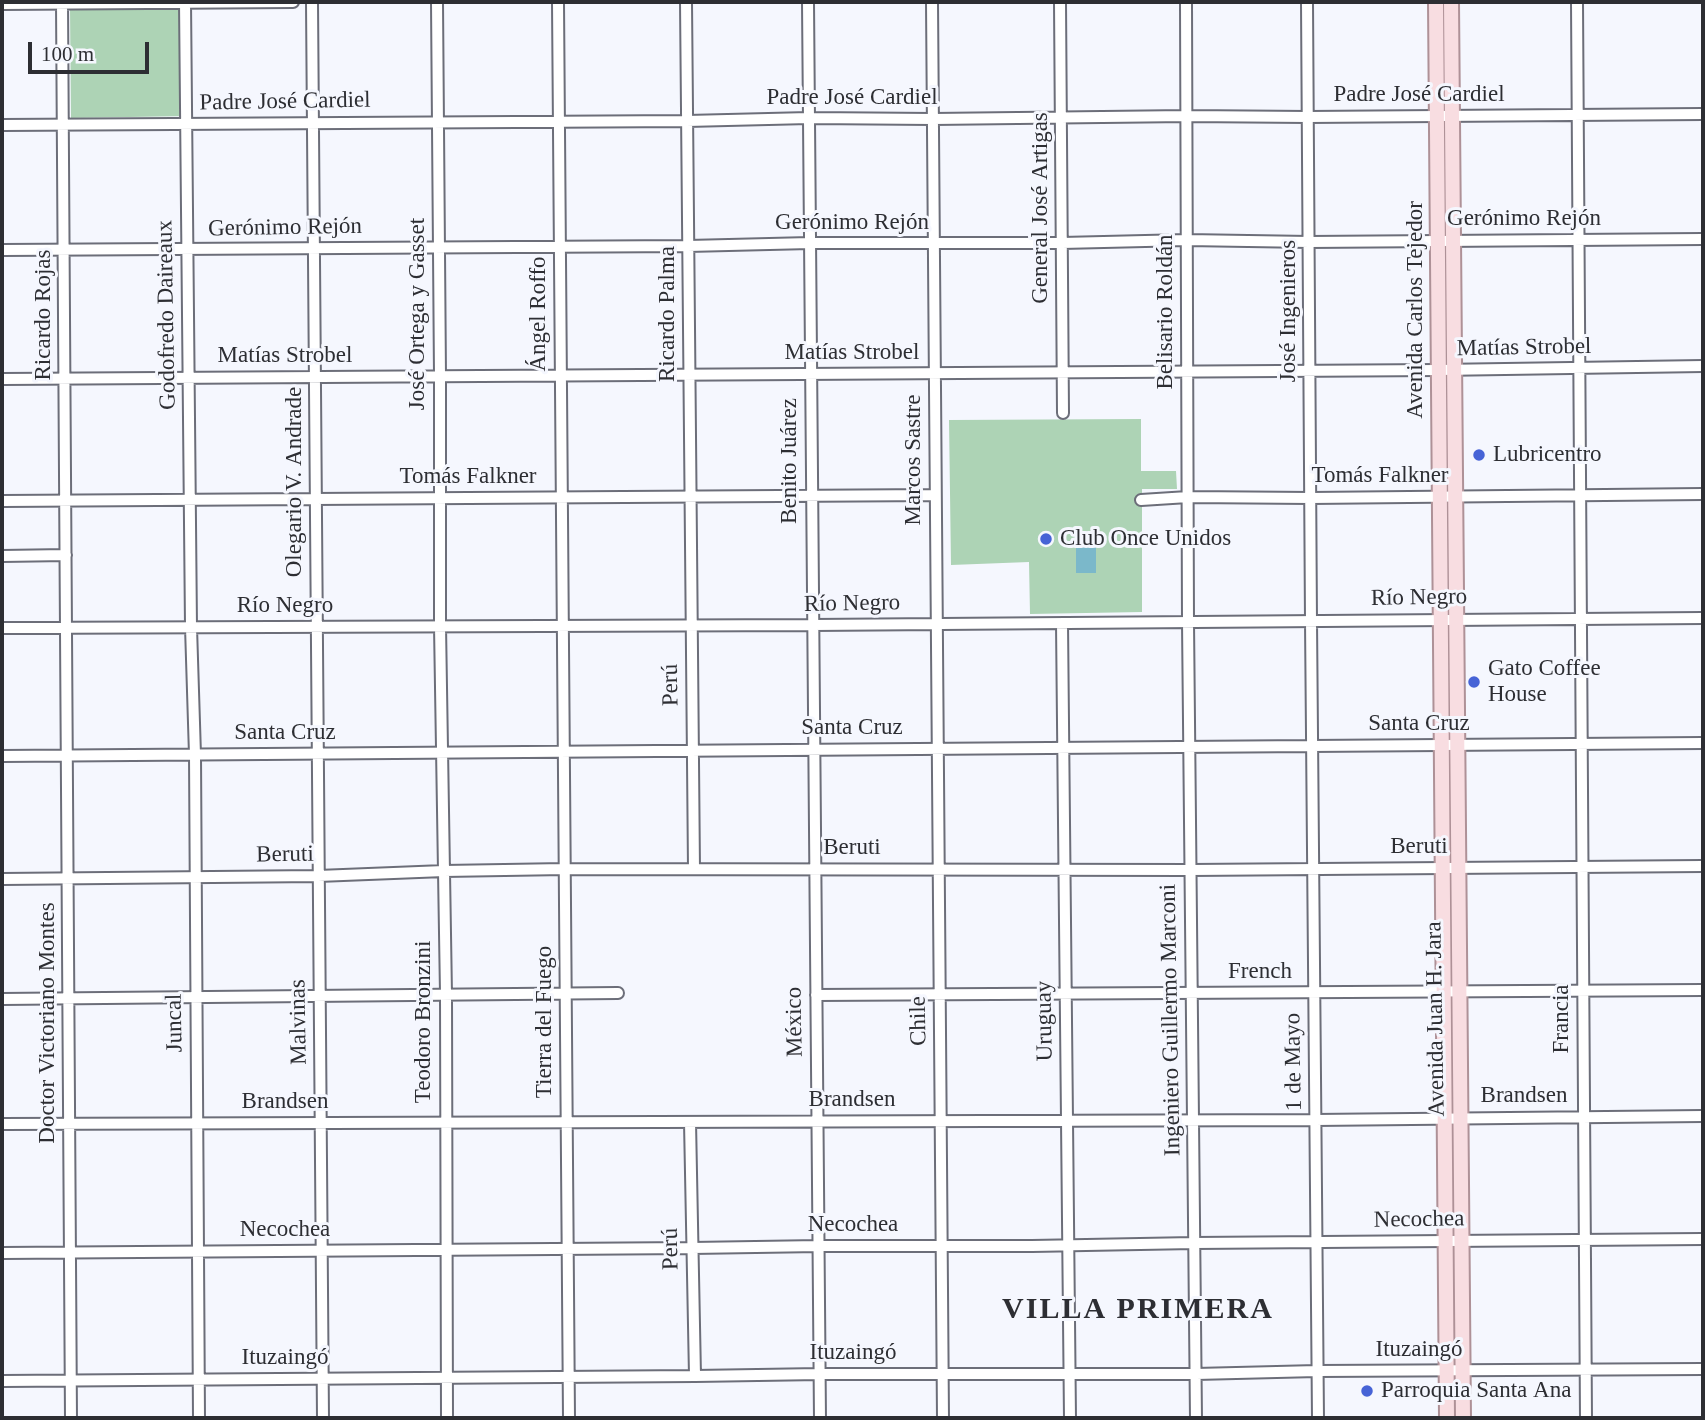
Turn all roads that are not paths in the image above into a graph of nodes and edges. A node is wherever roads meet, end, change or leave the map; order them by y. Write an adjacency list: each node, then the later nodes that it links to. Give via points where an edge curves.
1 (184, 2): 2 (street); 15 (street); 30 (street, Godofredo Daireaux)
2 (293, 2)
3 (313, 2): 29 (street, Olegario V. Andrade)
4 (437, 2): 28 (street, José Ortega y Gasset)
5 (558, 2): 26 (street, Ángel Roffo)
6 (686, 2): 27 (street, Ricardo Palma)
7 (808, 2): 23 (street, Benito Juárez)
8 (932, 2): 25 (street, Marcos Sastre)
9 (1060, 2): 24 (street, General José Artigas)
10 (1186, 2): 19 (street, Belisario Roldán)
11 (1307, 2): 22 (street, José Ingenieros)
12 (1436, 2): 20 (main road, Avenida Carlos Tejedor)
13 (1451, 2): 21 (main road, Avenida Carlos Tejedor)
14 (1577, 2): 18 (street, Francia)
15 (62, 3): 16 (street); 32 (street, Ricardo Rojas)
16 (2, 4)
17 (1703, 114): 18 (street, Padre José Cardiel)
18 (1579, 115): 21 (street, Padre José Cardiel); 35 (street, Francia)
19 (1186, 116): 22 (street, Padre José Cardiel); 24 (street, Padre José Cardiel); 34 (street, Belisario Roldán)
20 (1437, 116): 21 (street, Padre José Cardiel); 22 (street, Padre José Cardiel); 36 (main road, Avenida Carlos Tejedor)
21 (1452, 116): 36 (main road, Avenida Carlos Tejedor)
22 (1308, 117): 37 (street, José Ingenieros)
23 (809, 118): 25 (street, Padre José Cardiel); 27 (street, Padre José Cardiel); 38 (street, Benito Juárez)
24 (1061, 118): 25 (street, Padre José Cardiel); 39 (street, General José Artigas)
25 (933, 119): 40 (street, Marcos Sastre)
26 (559, 121): 27 (street, Padre José Cardiel); 28 (street, Padre José Cardiel); 41 (street, Ángel Roffo)
27 (687, 121): 42 (street, Ricardo Palma)
28 (438, 122): 29 (street, Padre José Cardiel); 43 (street, José Ortega y Gasset)
29 (313, 123): 30 (street, Padre José Cardiel); 44 (street, Olegario V. Andrade)
30 (186, 124): 32 (street, Padre José Cardiel); 45 (street, Godofredo Daireaux)
31 (2, 125): 32 (street, Padre José Cardiel)
32 (64, 125): 47 (street, Ricardo Rojas)
33 (1703, 239): 35 (street, Gerónimo Rejón)
34 (1187, 240): 37 (street, Gerónimo Rejón); 39 (street, Gerónimo Rejón); 53 (street, Belisario Roldán)
35 (1580, 240): 36 (street, Gerónimo Rejón); 49 (street, Francia)
36 (1445, 241): 37 (street, Gerónimo Rejón); 50 (main road, Avenida Carlos Tejedor)
37 (1309, 242): 51 (street, José Ingenieros)
38 (810, 243): 40 (street, Gerónimo Rejón); 42 (street, Gerónimo Rejón); 56 (street, Benito Juárez)
39 (1062, 243): 40 (street, Gerónimo Rejón); 52 (street, General José Artigas)
40 (934, 244): 54 (street, Marcos Sastre)
41 (560, 246): 42 (street, Gerónimo Rejón); 43 (street, Gerónimo Rejón); 57 (street, Ángel Roffo)
42 (688, 246): 55 (street, Ricardo Palma)
43 (439, 247): 44 (street, Gerónimo Rejón); 58 (street, José Ortega y Gasset)
44 (314, 248): 45 (street, Gerónimo Rejón); 59 (street, Olegario V. Andrade)
45 (187, 249): 47 (street, Gerónimo Rejón); 61 (street, Godofredo Daireaux)
46 (2, 250): 47 (street, Gerónimo Rejón)
47 (64, 250): 60 (street, Ricardo Rojas)
48 (1703, 366): 49 (street, Matías Strobel)
49 (1580, 367): 50 (street, Matías Strobel); 66 (street, Francia)
50 (1446, 370): 51 (street, Matías Strobel); 69 (main road, Avenida Carlos Tejedor)
51 (1310, 371): 53 (street, Matías Strobel); 73 (street, José Ingenieros)
52 (1063, 372): 53 (street, Matías Strobel); 54 (street, Matías Strobel); 63 (street, General José Artigas)
53 (1188, 372): 71 (street, Belisario Roldán)
54 (935, 373): 56 (street, Matías Strobel); 65 (street, Marcos Sastre)
55 (689, 374): 56 (street, Matías Strobel); 57 (street, Matías Strobel); 67 (street, Ricardo Palma)
56 (811, 374): 68 (street, Benito Juárez)
57 (561, 375): 58 (street, Matías Strobel); 70 (street, Ángel Roffo)
58 (440, 376): 59 (street, Matías Strobel); 72 (street, José Ortega y Gasset)
59 (315, 377): 61 (street, Matías Strobel); 74 (street, Olegario V. Andrade)
60 (65, 378): 61 (street, Matías Strobel); 62 (street, Matías Strobel); 75 (street, Ricardo Rojas)
61 (188, 378): 76 (street, Godofredo Daireaux)
62 (2, 379)
63 (1063, 413)
64 (1703, 494): 66 (street, Tomás Falkner)
65 (935, 495): 68 (street, Tomás Falkner); 87 (street, Marcos Sastre)
66 (1581, 495): 69 (street, Tomás Falkner); 83 (street, Francia)
67 (690, 496): 68 (street, Tomás Falkner); 70 (street, Tomás Falkner); 92 (street, Ricardo Palma)
68 (812, 496): 88 (street, Benito Juárez)
69 (1447, 496): 73 (street, Tomás Falkner); 82 (main road, Avenida Carlos Tejedor)
70 (561, 497): 72 (street, Tomás Falkner); 91 (street, Ángel Roffo)
71 (1188, 497): 73 (street, Tomás Falkner); 77 (street, Tomás Falkner); 85 (street, Belisario Roldán)
72 (440, 498): 74 (street, Tomás Falkner); 90 (street, José Ortega y Gasset)
73 (1311, 498): 84 (street, José Ingenieros)
74 (316, 499): 76 (street, Tomás Falkner); 89 (street, Olegario V. Andrade)
75 (66, 500): 76 (street, Tomás Falkner); 78 (street, Tomás Falkner); 79 (street, Ricardo Rojas)
76 (190, 500): 93 (street, Godofredo Daireaux)
77 (1142, 500)
78 (2, 501)
79 (66, 555): 80 (street); 95 (street, Ricardo Rojas)
80 (2, 556)
81 (1703, 618): 83 (street, Río Negro)
82 (1448, 619): 83 (street, Río Negro); 84 (street, Río Negro); 98 (main road, Avenida Juan H. Jara)
83 (1580, 619): 97 (street, Francia)
84 (1311, 621): 85 (street, Río Negro); 99 (street, 1 de Mayo)
85 (1188, 622): 86 (street, Río Negro); 100 (street, Ingeniero Guillermo Marconi)
86 (1062, 623): 87 (street, Río Negro); 101 (street, Uruguay)
87 (936, 624): 88 (street, Río Negro); 102 (street, Chile)
88 (813, 625): 92 (street, Río Negro); 103 (street, México)
89 (317, 626): 90 (street, Río Negro); 93 (street, Río Negro); 107 (street, Malvinas)
90 (440, 626): 91 (street, Río Negro); 106 (street, Teodoro Bronzini)
91 (562, 626): 92 (street, Río Negro); 105 (street, Tierra del Fuego)
92 (691, 626): 104 (street, Perú)
93 (191, 627): 95 (street, Río Negro); 108 (street, Juncal)
94 (2, 628): 95 (street, Río Negro)
95 (67, 628): 110 (street, Doctor Victoriano Montes)
96 (1703, 743): 97 (street, Santa Cruz)
97 (1581, 744): 98 (street, Santa Cruz); 112 (street, Francia)
98 (1449, 745): 99 (street, Santa Cruz); 113 (main road, Avenida Juan H. Jara)
99 (1312, 746): 100 (street, Santa Cruz); 117 (street, 1 de Mayo)
100 (1190, 747): 101 (street, Santa Cruz); 120 (street, Ingeniero Guillermo Marconi)
101 (1063, 748): 102 (street, Santa Cruz); 119 (street, Uruguay)
102 (937, 749): 103 (street, Santa Cruz); 118 (street, Chile)
103 (814, 750): 104 (street, Santa Cruz); 116 (street, México)
104 (693, 751): 105 (street, Santa Cruz); 115 (street, Perú)
105 (564, 752): 106 (street, Santa Cruz); 114 (street, Tierra del Fuego)
106 (443, 753): 107 (street, Santa Cruz); 121 (street, Teodoro Bronzini)
107 (317, 754): 108 (street, Santa Cruz); 122 (street, Malvinas)
108 (194, 755): 110 (street, Santa Cruz); 123 (street, Juncal)
109 (2, 756): 110 (street, Santa Cruz)
110 (67, 756): 124 (street, Doctor Victoriano Montes)
111 (1703, 866): 112 (street, Beruti)
112 (1582, 867): 113 (street, Beruti); 127 (street, Francia)
113 (1450, 868): 117 (street, Beruti); 128 (main road, Avenida Juan H. Jara)
114 (565, 869): 115 (street, Beruti); 121 (street, Beruti); 129 (street, Tierra del Fuego)
115 (694, 869): 116 (street, Beruti)
116 (815, 869): 118 (street, Beruti); 135 (street, México)
117 (1313, 869): 120 (street, Beruti); 133 (street, 1 de Mayo)
118 (939, 870): 119 (street, Beruti); 136 (street, Chile)
119 (1065, 870): 120 (street, Beruti); 131 (street, Uruguay)
120 (1191, 870): 132 (street, Ingeniero Guillermo Marconi)
121 (444, 871): 122 (street, Beruti); 134 (street, Teodoro Bronzini)
122 (318, 876): 123 (street, Beruti); 137 (street, Malvinas)
123 (195, 877): 124 (street, Beruti); 138 (street, Juncal)
124 (68, 878): 125 (street, Beruti); 140 (street, Doctor Victoriano Montes)
125 (2, 879)
126 (1703, 990): 127 (street, French)
127 (1583, 991): 128 (street, French); 142 (street, Francia)
128 (1451, 992): 133 (street, French); 143 (main road, Avenida Juan H. Jara)
129 (566, 993): 130 (street); 134 (street); 150 (street, Tierra del Fuego)
130 (618, 993)
131 (1066, 993): 132 (street, French); 136 (street, French); 148 (street, Uruguay)
132 (1192, 993): 133 (street, French); 144 (street, Ingeniero Guillermo Marconi)
133 (1314, 993): 145 (street, 1 de Mayo)
134 (446, 995): 137 (street); 149 (street, Teodoro Bronzini)
135 (816, 995): 136 (street, French); 146 (street, México)
136 (940, 995): 147 (street, Chile)
137 (319, 996): 138 (street); 153 (street, Malvinas)
138 (196, 997): 140 (street); 152 (street, Juncal)
139 (2, 999): 140 (street)
140 (69, 999): 155 (street, Doctor Victoriano Montes)
141 (1703, 1116): 142 (street, Brandsen)
142 (1584, 1117): 143 (street, Brandsen); 157 (street, Francia)
143 (1452, 1118): 145 (street, Brandsen); 158 (main road, Avenida Juan H. Jara); 160 (main road, Avenida Juan H. Jara)
144 (1193, 1120): 145 (street, Brandsen); 148 (street, Brandsen); 161 (street, Ingeniero Guillermo Marconi)
145 (1315, 1120): 159 (street, 1 de Mayo)
146 (817, 1121): 147 (street, Brandsen); 151 (street, Brandsen); 163 (street, México)
147 (941, 1121): 148 (street, Brandsen); 164 (street, Chile)
148 (1067, 1121): 162 (street, Uruguay)
149 (446, 1122): 150 (street, Brandsen); 153 (street, Brandsen); 167 (street, Teodoro Bronzini)
150 (567, 1122): 151 (street, Brandsen); 166 (street, Tierra del Fuego)
151 (690, 1122): 165 (street, Perú)
152 (197, 1123): 153 (street, Brandsen); 155 (street, Brandsen); 168 (street, Juncal)
153 (321, 1123): 169 (street, Malvinas)
154 (2, 1124): 155 (street, Brandsen)
155 (70, 1124): 170 (street, Doctor Victoriano Montes)
156 (1703, 1239): 157 (street, Necochea)
157 (1584, 1240): 158 (street, Necochea); 173 (street, Francia)
158 (1461, 1241): 160 (street, Necochea); 174 (main road, Avenida Juan H. Jara)
159 (1316, 1242): 160 (street, Necochea); 161 (street, Necochea); 175 (street, 1 de Mayo)
160 (1446, 1242): 176 (main road, Avenida Juan H. Jara)
161 (1195, 1243): 162 (street, Necochea); 180 (street, Ingeniero Guillermo Marconi)
162 (1069, 1245): 164 (street, Necochea); 177 (street, Uruguay)
163 (818, 1246): 164 (street, Necochea); 165 (street, Necochea); 178 (street, México)
164 (942, 1247): 179 (street, Chile)
165 (692, 1248): 166 (street, Necochea); 181 (street, Perú)
166 (568, 1249): 167 (street, Necochea); 182 (street, Tierra del Fuego)
167 (447, 1250): 169 (street, Necochea); 183 (street, Teodoro Bronzini)
168 (198, 1251): 169 (street, Necochea); 170 (street, Necochea); 185 (street, Juncal)
169 (321, 1251): 184 (street, Malvinas)
170 (71, 1252): 171 (street, Necochea); 187 (street, Doctor Victoriano Montes)
171 (2, 1253)
172 (1703, 1368): 173 (street, Ituzaingó)
173 (1586, 1369): 174 (street, Ituzaingó); 200 (street, Francia)
174 (1462, 1370): 176 (street, Ituzaingó); 199 (main road, Avenida Juan H. Jara)
175 (1317, 1371): 176 (street, Ituzaingó); 180 (street, Ituzaingó); 197 (street, 1 de Mayo)
176 (1447, 1371): 198 (main road, Avenida Juan H. Jara)
177 (1070, 1373): 179 (street, Ituzaingó); 180 (street, Ituzaingó); 195 (street, Uruguay)
178 (820, 1374): 179 (street, Ituzaingó); 181 (street, Ituzaingó); 193 (street, México)
179 (943, 1374): 194 (street, Chile)
180 (1196, 1374): 196 (street, Ingeniero Guillermo Marconi)
181 (695, 1376): 182 (street, Ituzaingó)
182 (569, 1377): 183 (street, Ituzaingó); 192 (street, Tierra del Fuego)
183 (447, 1378): 184 (street, Ituzaingó); 191 (street, Teodoro Bronzini)
184 (323, 1379): 185 (street, Ituzaingó); 190 (street, Malvinas)
185 (199, 1380): 187 (street, Ituzaingó); 189 (street, Juncal)
186 (2, 1381): 187 (street, Ituzaingó)
187 (72, 1381): 188 (street, Doctor Victoriano Montes)
188 (71, 1418)
189 (199, 1418)
190 (323, 1418)
191 (447, 1418)
192 (569, 1418)
193 (820, 1418)
194 (943, 1418)
195 (1070, 1418)
196 (1196, 1418)
197 (1318, 1418)
198 (1447, 1418)
199 (1463, 1418)
200 (1586, 1418)

